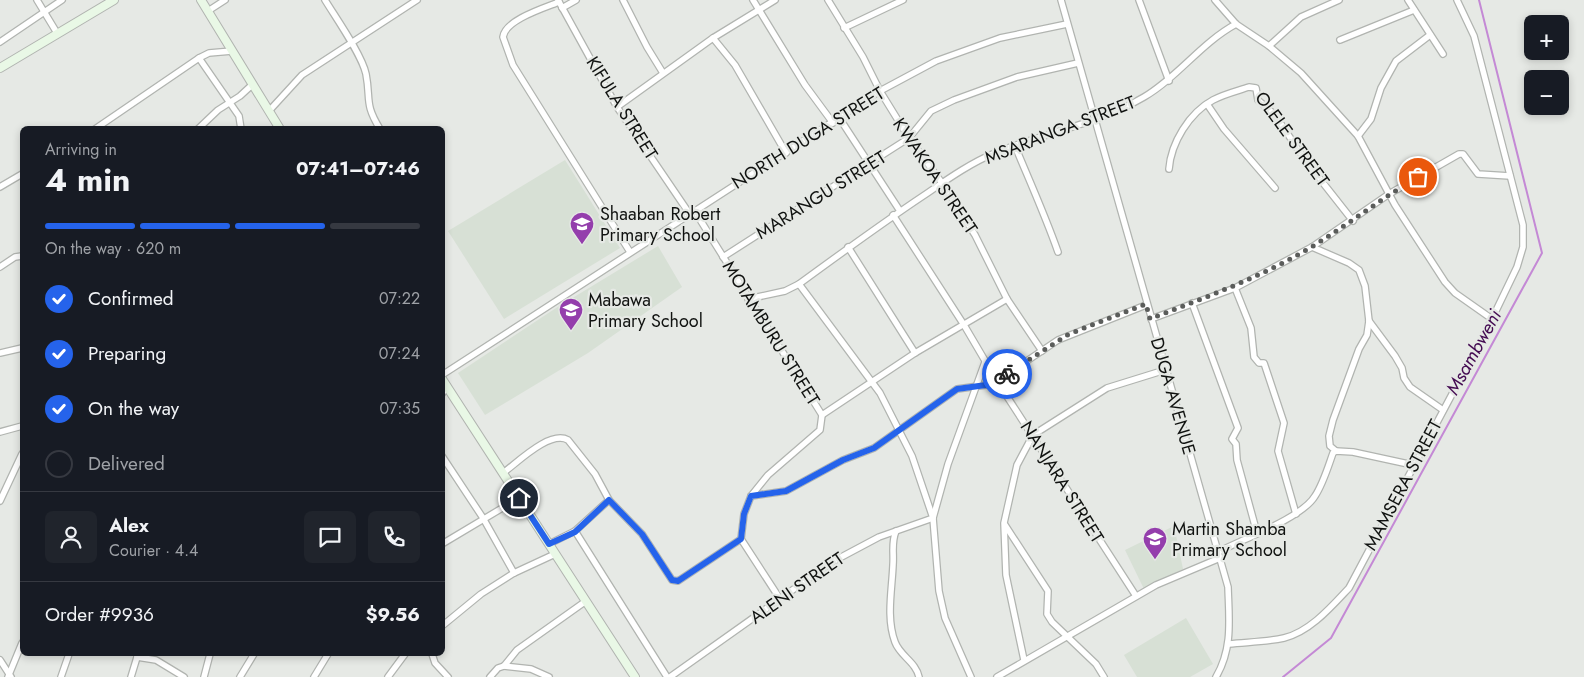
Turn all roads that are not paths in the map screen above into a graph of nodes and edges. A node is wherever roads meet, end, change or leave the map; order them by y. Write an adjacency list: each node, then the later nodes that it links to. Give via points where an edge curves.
1 (37, 0): 26 (street)
2 (62, 0): 26 (street)
3 (114, 0): 30 (main road)
4 (201, 0): 24 (main road)
5 (225, 0): 24 (street)
6 (325, 0): 35 (street)
7 (417, 0): 21 (street)
8 (576, 0): 22 (street)
9 (623, 0): 42 (street)
10 (753, 0): 23 (street)
11 (775, 0): 23 (street)
12 (828, 0): 29 (street, KWAKOA STREET)
13 (903, 0): 29 (street)
14 (1061, 0): 27 (street, DUGA AVENUE)
15 (1139, 0): 43 (street)
16 (1216, 0): 28 (street)
17 (1339, 0): 36 (street, via 1301,17)
18 (1408, 0): 25 (street)
19 (1456, 0): 65 (street, MAMSERA STREET, via 1474,36)
20 (558, 1): 22 (street, KIFULA STREET); 76 (street, via 522,18 507,28 503,37 513,65)
21 (404, 3): 35 (street)
22 (562, 8): 48 (street, KIFULA STREET)
23 (759, 9): 32 (street); 52 (street, via 805,85)
24 (208, 10): 37 (main road)
25 (1414, 10): 31 (street); 33 (street)
26 (46, 13): 30 (street); 34 (street)
27 (1067, 24): 40 (street, DUGA AVENUE); 45 (street, NORTH DUGA STREET, via 1000,38 945,58)
28 (1236, 24): 36 (street); 43 (street, MSARANGA STREET, via 1219,33)
29 (844, 28): 45 (street, KWAKOA STREET)
30 (57, 33): 41 (main road)
31 (1430, 35): 38 (street); 58 (street, via 1396,61 1381,88 1371,119)
32 (713, 38): 42 (street); 61 (street, via 735,65)
33 (1340, 40)
34 (0, 42)
35 (351, 42): 49 (street, via 302,75); 57 (street, via 366,74 368,103)
36 (1269, 46): 58 (street, via 1302,73)
37 (232, 51): 39 (street, via 209,53); 44 (main road)
38 (1443, 54)
39 (199, 58): 46 (street); 53 (street)
40 (1078, 62): 51 (street, DUGA AVENUE); 59 (street, MARANGU STREET, via 1017,77 954,100 931,111)
41 (0, 68)
42 (663, 73): 48 (street)
43 (1169, 81): 51 (street, MSARANGA STREET, via 1143,98)
44 (253, 84): 46 (street); 49 (main road)
45 (880, 91): 50 (street, NORTH DUGA STREET); 59 (street, KWAKOA STREET)
46 (229, 103): 54 (street); 55 (street, via 239,116)
47 (1208, 104): 63 (street, OLELE STREET, via 1191,119 1175,144); 68 (street, via 1224,129); 73 (street, OLELE STREET, via 1222,96 1256,88 1258,100 1275,115 1285,133)
48 (618, 107): 70 (street, KIFULA STREET)
49 (269, 111): 56 (main road)
50 (840, 119): 52 (street, NORTH DUGA STREET); 62 (street)
51 (1095, 120): 60 (street, MSARANGA STREET); 86 (street, DUGA AVENUE)
52 (833, 123): 61 (street, NORTH DUGA STREET)
53 (99, 126)
54 (201, 126)
55 (241, 126)
56 (278, 126)
57 (378, 126)
58 (1358, 136): 69 (street)
59 (909, 138): 62 (street, MARANGU STREET); 66 (street, KWAKOA STREET)
60 (1015, 146): 66 (street, MSARANGA STREET, via 993,154); 77 (street)
61 (786, 153): 70 (street, NORTH DUGA STREET)
62 (869, 164): 71 (street); 79 (street, MARANGU STREET)
63 (1169, 169)
64 (20, 175): 67 (street)
65 (1510, 176): 69 (street, via 1478,174 1463,154 1459,154); 88 (street, MAMSERA STREET, via 1523,225 1522,247 1517,267)
66 (942, 183): 71 (street, MSARANGA STREET); 84 (street, KWAKOA STREET, via 975,235)
67 (0, 187)
68 (1275, 188)
69 (1388, 194): 73 (street); 88 (street, via 1445,282)
70 (692, 211): 76 (street, NORTH DUGA STREET); 79 (street, MOTAMBURU STREET)
71 (900, 211): 72 (street, MSARANGA STREET)
72 (893, 215): 74 (street, MSARANGA STREET); 90 (street, NANJARA STREET)
73 (1353, 221): 75 (street)
74 (848, 247): 81 (street, MSARANGA STREET); 94 (street)
75 (1312, 247): 82 (street); 89 (street, via 1359,270 1365,286)
76 (630, 252): 97 (street, NORTH DUGA STREET)
77 (1058, 252)
78 (20, 256): 80 (street)
79 (723, 257): 83 (street, MOTAMBURU STREET)
80 (0, 267)
81 (799, 284): 83 (street, MSARANGA STREET, via 785,291); 100 (street)
82 (1234, 288): 85 (street); 117 (street, via 1249,322 1254,357 1264,363 1280,408 1284,423 1278,451)
83 (748, 298): 103 (street, MOTAMBURU STREET)
84 (1007, 298): 90 (street); 92 (street, KWAKOA STREET)
85 (1192, 303): 87 (street); 123 (street, via 1238,428 1232,438)
86 (1146, 304): 87 (street, DUGA AVENUE); 92 (street, via 1069,334)
87 (1150, 319): 96 (street, DUGA AVENUE)
88 (1492, 319): 102 (street, MAMSERA STREET)
89 (1369, 322): 102 (street, via 1395,356 1410,387); 108 (street, via 1367,335 1341,394 1329,436 1330,446)
90 (964, 325): 94 (street); 95 (street, NANJARA STREET)
91 (20, 348): 93 (street)
92 (1042, 351): 98 (street)
93 (0, 353)
94 (915, 353): 100 (street)
95 (985, 362): 98 (street, NANJARA STREET); 101 (street)
96 (1165, 370): 107 (street, via 1107,388); 128 (street, DUGA AVENUE)
97 (445, 373)
98 (996, 381): 101 (street); 107 (street, NANJARA STREET)
99 (445, 382): 112 (main road)
100 (874, 382): 103 (street); 105 (street)
101 (976, 386): 105 (street, via 957,389); 119 (street, via 948,464)
102 (1442, 410): 111 (street, MAMSERA STREET)
103 (822, 415): 113 (street, MOTAMBURU STREET, via 820,430 768,475)
104 (20, 427): 106 (street)
105 (901, 430): 113 (street, via 862,454 843,460 786,491); 119 (street)
106 (0, 432)
107 (1033, 435): 120 (street, via 1018,464); 130 (street, NANJARA STREET)
108 (1336, 451): 111 (street); 117 (street, via 1315,497)
109 (20, 458): 116 (street)
110 (445, 461): 118 (street)
111 (1413, 465): 135 (street, MAMSERA STREET, via 1349,588 1329,609 1286,638)
112 (503, 473): 114 (main road); 115 (street, via 541,444 562,437 574,446 595,474)
113 (751, 496): 124 (street, MOTAMBURU STREET, via 744,514)
114 (519, 498): 118 (street); 126 (main road)
115 (609, 500): 122 (street); 124 (street, via 642,534 672,580 678,581)
116 (0, 501)
117 (1296, 514): 123 (street)
118 (483, 518): 125 (street); 129 (street)
119 (934, 518): 121 (street, ALENI STREET); 162 (street, via 938,591 945,618)
120 (1004, 523): 134 (street, via 1048,591 1047,614); 146 (street, via 1006,575)
121 (896, 531): 131 (street, ALENI STREET, via 856,548); 161 (street, via 892,541 894,564 890,602 894,641)
122 (575, 532): 126 (street); 160 (street)
123 (1257, 532): 128 (street)
124 (741, 539): 131 (street)
125 (445, 542)
126 (549, 544): 127 (main road)
127 (555, 554): 129 (street); 132 (main road)
128 (1219, 555): 130 (street); 135 (street, DUGA AVENUE, via 1228,587)
129 (514, 573): 133 (street, via 480,594)
130 (1136, 596): 134 (street)
131 (780, 599): 160 (street, ALENI STREET)
132 (586, 601): 147 (street, via 517,650); 159 (main road)
133 (445, 623)
134 (1067, 637): 146 (street); 164 (street, via 1096,664)
135 (1229, 644): 165 (street, DUGA AVENUE)
136 (20, 648): 148 (street)
137 (67, 656): 149 (street)
138 (138, 656): 150 (street)
139 (142, 656): 151 (street, via 156,660)
140 (209, 656): 152 (street)
141 (253, 656): 153 (street)
142 (327, 656): 154 (street)
143 (404, 656): 155 (street)
144 (433, 656): 156 (street)
145 (0, 660): 148 (street)
146 (1024, 660): 163 (street)
147 (504, 666): 157 (street); 158 (street, via 531,669)
148 (10, 676)
149 (61, 677)
150 (131, 677)
151 (184, 677)
152 (204, 677)
153 (240, 677)
154 (314, 677)
155 (388, 677)
156 (448, 677)
157 (490, 677)
158 (549, 677)
159 (635, 677)
160 (669, 677)
161 (919, 677)
162 (971, 677)
163 (997, 677)
164 (1104, 677)
165 (1216, 677)

